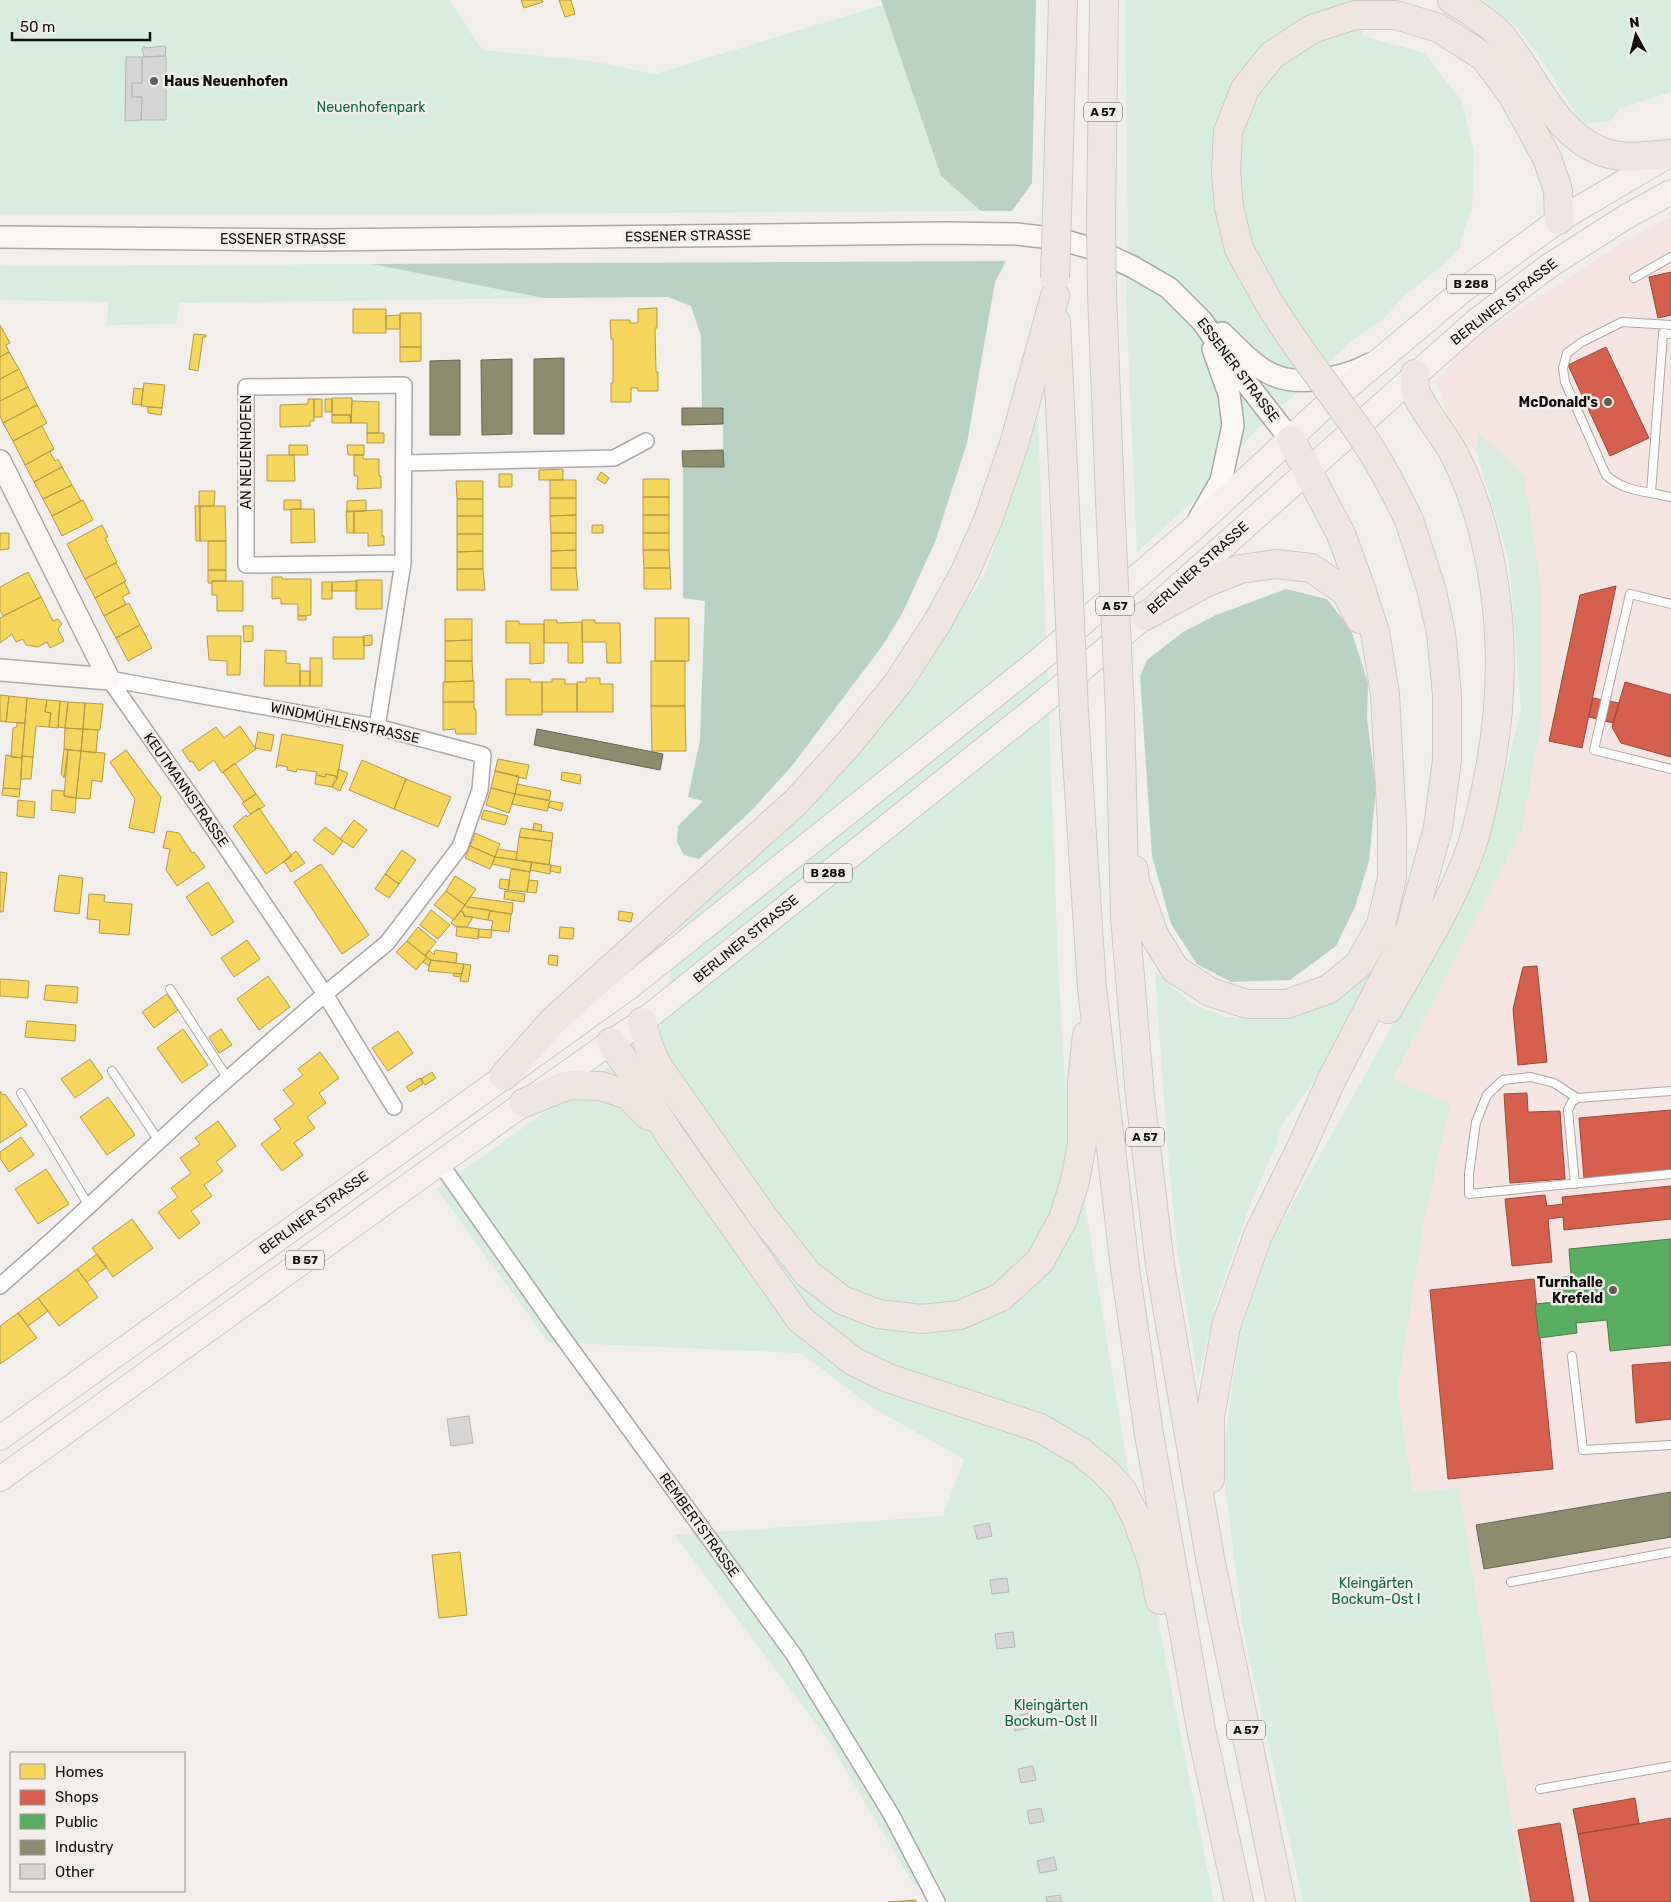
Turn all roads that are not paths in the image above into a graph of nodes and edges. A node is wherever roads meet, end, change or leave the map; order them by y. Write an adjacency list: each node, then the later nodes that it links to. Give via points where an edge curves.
1 (1063, 0): 10 (highway, A 57, bridge)
2 (1104, 0): 30 (highway, A 57, bridge, via 1102,293)
3 (1452, 0): 4 (highway, via 1500,35 1557,119 1582,141 1603,153 1630,157)
4 (1671, 154): 6 (main road, BERLINER STRASSE / B 288)
5 (1671, 192): 15 (main road, BERLINER STRASSE / B 288, via 1549,266 1476,321)
6 (1559, 220): 14 (main road, BERLINER STRASSE / B 288, via 1462,291); 50 (highway, bridge, via 1558,190 1547,158 1512,94 1484,57 1439,28 1396,15 1355,15 1312,29 1272,55 1245,89 1228,132 1226,172 1229,207 1239,249 1277,318 1362,434 1409,520 1441,632 1447,694 1447,760 1438,828 1410,929 1332,1078)
7 (0, 237): 11 (main road, ESSENER STRASSE, via 320,240 1016,234 1059,239 1133,267 1169,288)
8 (1671, 257): 9 (lane)
9 (1634, 278)
10 (1055, 287): 34 (highway, A 57, bridge, via 1074,713); 41 (highway, via 1014,444 988,520 937,623 898,683 797,801 553,1021)
11 (1202, 321): 14 (main road, via 1217,329 1270,374 1296,381 1334,377 1360,370); 16 (main road, ESSENER STRASSE); 23 (main road, via 1230,394 1232,425 1221,480)
12 (1671, 325): 21 (lane, via 1622,322 1567,353 1563,368 1565,382 1606,475 1628,488)
13 (1671, 334): 21 (lane, via 1663,334)
14 (1380, 359): 16 (main road, BERLINER STRASSE / B 288)
15 (1415, 374): 20 (main road, BERLINER STRASSE / B 288); 50 (highway, via 1415,388 1420,400 1453,451 1472,495 1487,544 1498,605 1501,668 1497,734 1485,798 1471,847 1442,914 1359,1060)
16 (1291, 440): 20 (highway); 23 (main road, BERLINER STRASSE / B 288)
17 (646, 441): 19 (street, via 614,458)
18 (0, 461): 28 (main road, KEUTMANNSTRASSE)
19 (404, 463): 24 (street, AN NEUENHOFEN); 24 (street, AN NEUENHOFEN, via 404,385 246,387 246,565)
20 (1307, 470): 26 (main road, BERLINER STRASSE / B 288); 29 (highway, via 1341,534 1360,586 1374,632)
21 (1651, 493): 22 (lane)
22 (1671, 497)
23 (1193, 529): 33 (main road, BERLINER STRASSE / B 288, via 956,728)
24 (403, 563): 31 (street, AN NEUENHOFEN)
25 (1671, 604): 32 (lane, via 1630,594 1594,750)
26 (1145, 616): 29 (highway, via 1240,569 1276,564 1311,568 1346,592 1359,616); 37 (main road, BERLINER STRASSE / B 288, via 1043,702)
27 (0, 670): 28 (main road, WINDMÜHLENSTRASSE)
28 (109, 679): 31 (street, WINDMÜHLENSTRASSE); 36 (street, KEUTMANNSTRASSE)
29 (1385, 694): 30 (highway, via 1392,877 1382,925 1359,964 1329,990 1287,1004 1247,1004 1210,992 1175,968 1154,935 1135,881)
30 (1120, 712): 61 (highway, A 57, via 1125,917 1140,1096 1160,1265)
31 (377, 727): 36 (street, WINDMÜHLENSTRASSE, via 483,755 480,790 460,847 387,943)
32 (1671, 769)
33 (628, 988): 38 (main road, BERLINER STRASSE / B 288); 39 (main road, BERLINER STRASSE, via 610,1024)
34 (1092, 988): 37 (highway, via 1082,1081 1082,1143 1063,1219 1040,1262 1001,1297 960,1315 922,1319 878,1314 842,1300 808,1274 764,1218 657,1065); 63 (highway, A 57, via 1149,1434)
35 (170, 989): 42 (lane)
36 (324, 994): 42 (street); 47 (street, KEUTMANNSTRASSE)
37 (642, 1022): 39 (main road, BERLINER STRASSE / B 288)
38 (577, 1024): 41 (main road, BERLINER STRASSE / B 57)
39 (611, 1042): 46 (main road, BERLINER STRASSE / B 57); 48 (highway)
40 (112, 1071): 49 (lane)
41 (504, 1076): 57 (main road, BERLINER STRASSE / B 57)
42 (228, 1079): 49 (street)
43 (1671, 1091): 45 (lane)
44 (21, 1093): 54 (lane)
45 (1577, 1098): 53 (lane, via 1568,1110); 53 (lane, via 1554,1083 1531,1077 1504,1080 1487,1095 1476,1122 1469,1194)
46 (524, 1103): 48 (highway, via 568,1085 601,1086 628,1095); 51 (main road, BERLINER STRASSE / B 57)
47 (394, 1107)
48 (669, 1134): 63 (highway, via 800,1318 822,1337 853,1361 888,1378 1040,1428 1081,1452 1122,1490 1153,1564 1173,1663)
49 (159, 1141): 54 (street)
50 (1300, 1150): 61 (highway, via 1258,1235 1226,1326 1210,1417)
51 (440, 1163): 59 (main road, BERLINER STRASSE / B 57); 66 (street, REMBERTSTRASSE, via 794,1655 891,1814)
52 (1671, 1174): 53 (lane)
53 (1575, 1184)
54 (89, 1206): 55 (street)
55 (0, 1286)
56 (1572, 1356): 58 (lane, via 1583,1450)
57 (0, 1438)
58 (1671, 1444)
59 (0, 1479)
60 (1671, 1552): 62 (lane)
61 (1210, 1558): 68 (highway, A 57)
62 (1511, 1582)
63 (1201, 1729): 67 (highway, A 57)
64 (1671, 1766): 65 (lane)
65 (1540, 1789)
66 (937, 1902)
67 (1239, 1902)
68 (1281, 1902)

